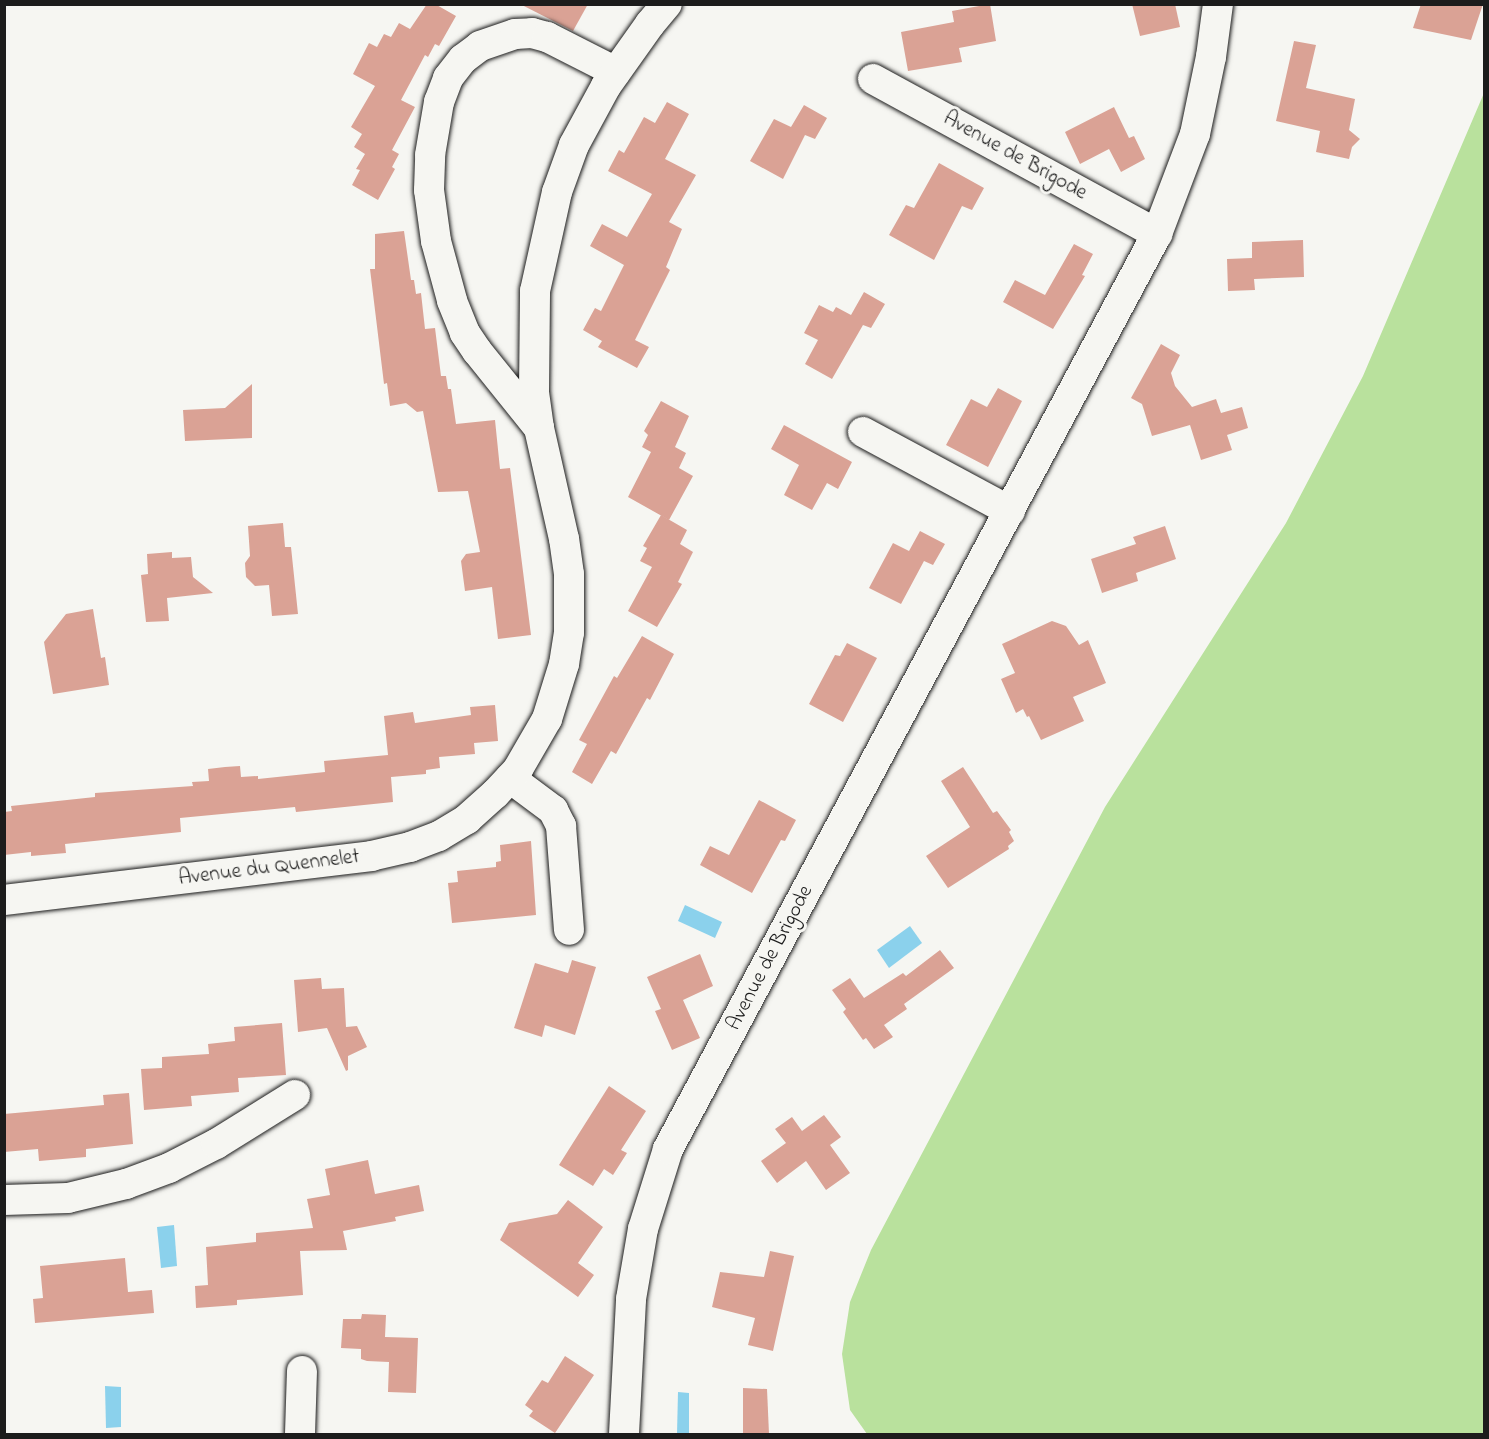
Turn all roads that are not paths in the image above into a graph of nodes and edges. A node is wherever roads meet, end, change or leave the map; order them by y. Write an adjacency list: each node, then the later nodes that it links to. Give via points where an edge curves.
1 (667, 4): 3 (street, Avenue du Quennelet)
2 (1218, 4): 5 (street, Avenue de Brigode, via 1195,134)
3 (616, 72): 6 (street, Avenue du Quennelet, via 574,145 546,235 535,291 533,347); 6 (street, Avenue du Quennelet, via 547,37 515,34 480,46 463,59 448,78 439,102 429,190 436,241 452,300 477,351)
4 (873, 79): 5 (street, Avenue de Brigode)
5 (1157, 234): 8 (street, Avenue de Brigode)
6 (539, 428): 9 (street, Avenue du Quennelet, via 564,539 569,633 547,719)
7 (862, 432): 8 (street)
8 (1010, 511): 16 (street, Avenue de Brigode, via 668,1149 645,1219 632,1289)
9 (510, 778): 10 (street, Avenue du Quennelet, via 466,819 440,836 410,847 371,856); 11 (street, via 553,810 561,826)
10 (4, 900)
11 (569, 930)
12 (295, 1095): 13 (street, via 216,1144 126,1184 68,1198)
13 (4, 1200)
14 (302, 1371): 15 (street)
15 (300, 1434)
16 (624, 1434)

